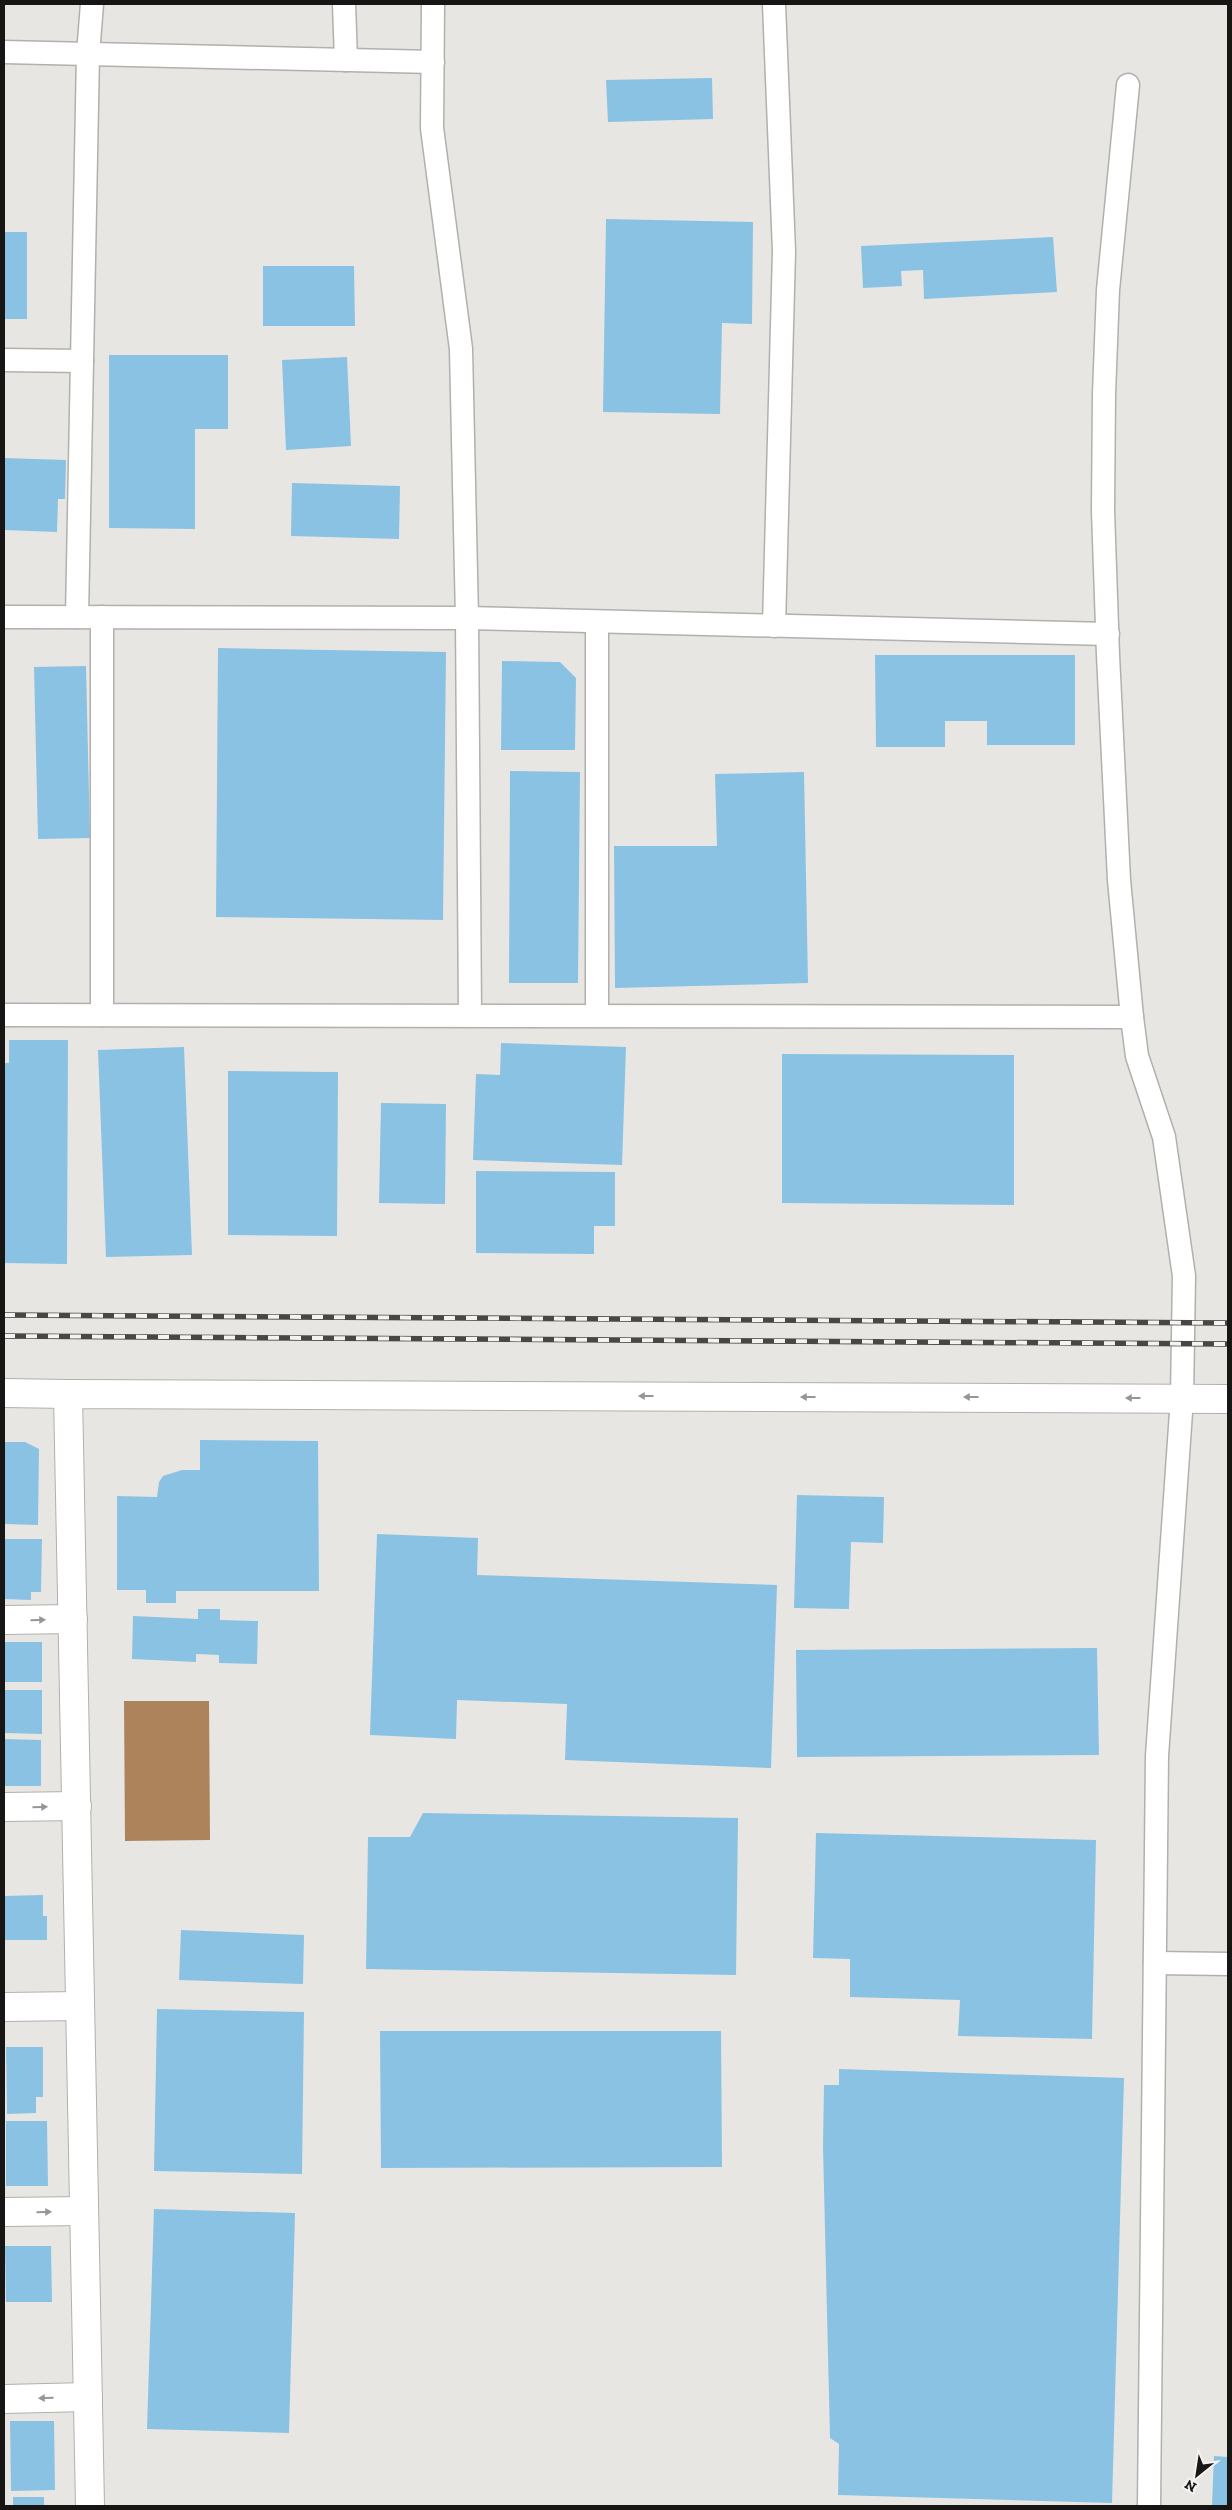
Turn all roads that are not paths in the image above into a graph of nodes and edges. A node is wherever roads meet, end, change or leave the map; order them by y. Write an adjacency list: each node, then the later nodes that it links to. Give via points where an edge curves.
1 (92, 4): 6 (lane)
2 (344, 4): 7 (lane)
3 (433, 4): 8 (lane)
4 (774, 4): 17 (lane, via 784,251)
5 (4, 52): 6 (lane)
6 (88, 54): 7 (lane); 11 (lane)
7 (346, 60): 8 (lane)
8 (433, 62): 15 (lane, via 432,128 461,349)
9 (1128, 85): 18 (lane, via 1108,290 1104,394 1103,511)
10 (4, 360): 11 (lane)
11 (82, 361): 13 (lane)
12 (4, 617): 13 (lane)
13 (77, 617): 14 (lane)
14 (102, 617): 15 (lane); 19 (lane)
15 (467, 618): 16 (lane); 20 (lane)
16 (597, 622): 17 (lane); 21 (lane)
17 (774, 626): 18 (lane)
18 (1108, 634): 23 (lane, via 1119,880)
19 (102, 1014): 20 (lane); 22 (lane)
20 (470, 1014): 21 (lane)
21 (597, 1014): 23 (lane)
22 (4, 1015)
23 (1132, 1017): 26 (lane, via 1137,1056 1164,1137 1184,1276)
24 (4, 1393): 25 (street)
25 (68, 1394): 26 (street, one-way to 25); 28 (street)
26 (1182, 1398): 27 (street); 32 (lane, via 1156,1756)
27 (1228, 1399)
28 (73, 1619): 29 (street, one-way to 28); 30 (street)
29 (4, 1620)
30 (77, 1806): 31 (street, one-way to 30); 34 (street)
31 (4, 1807)
32 (1155, 1963): 33 (lane); 41 (lane)
33 (1228, 1964)
34 (80, 2006): 35 (street); 36 (street)
35 (4, 2007)
36 (84, 2211): 37 (street, one-way to 36); 38 (street)
37 (4, 2212)
38 (88, 2398): 39 (street, one-way to 39); 40 (street)
39 (4, 2399)
40 (90, 2506)
41 (1149, 2506)

